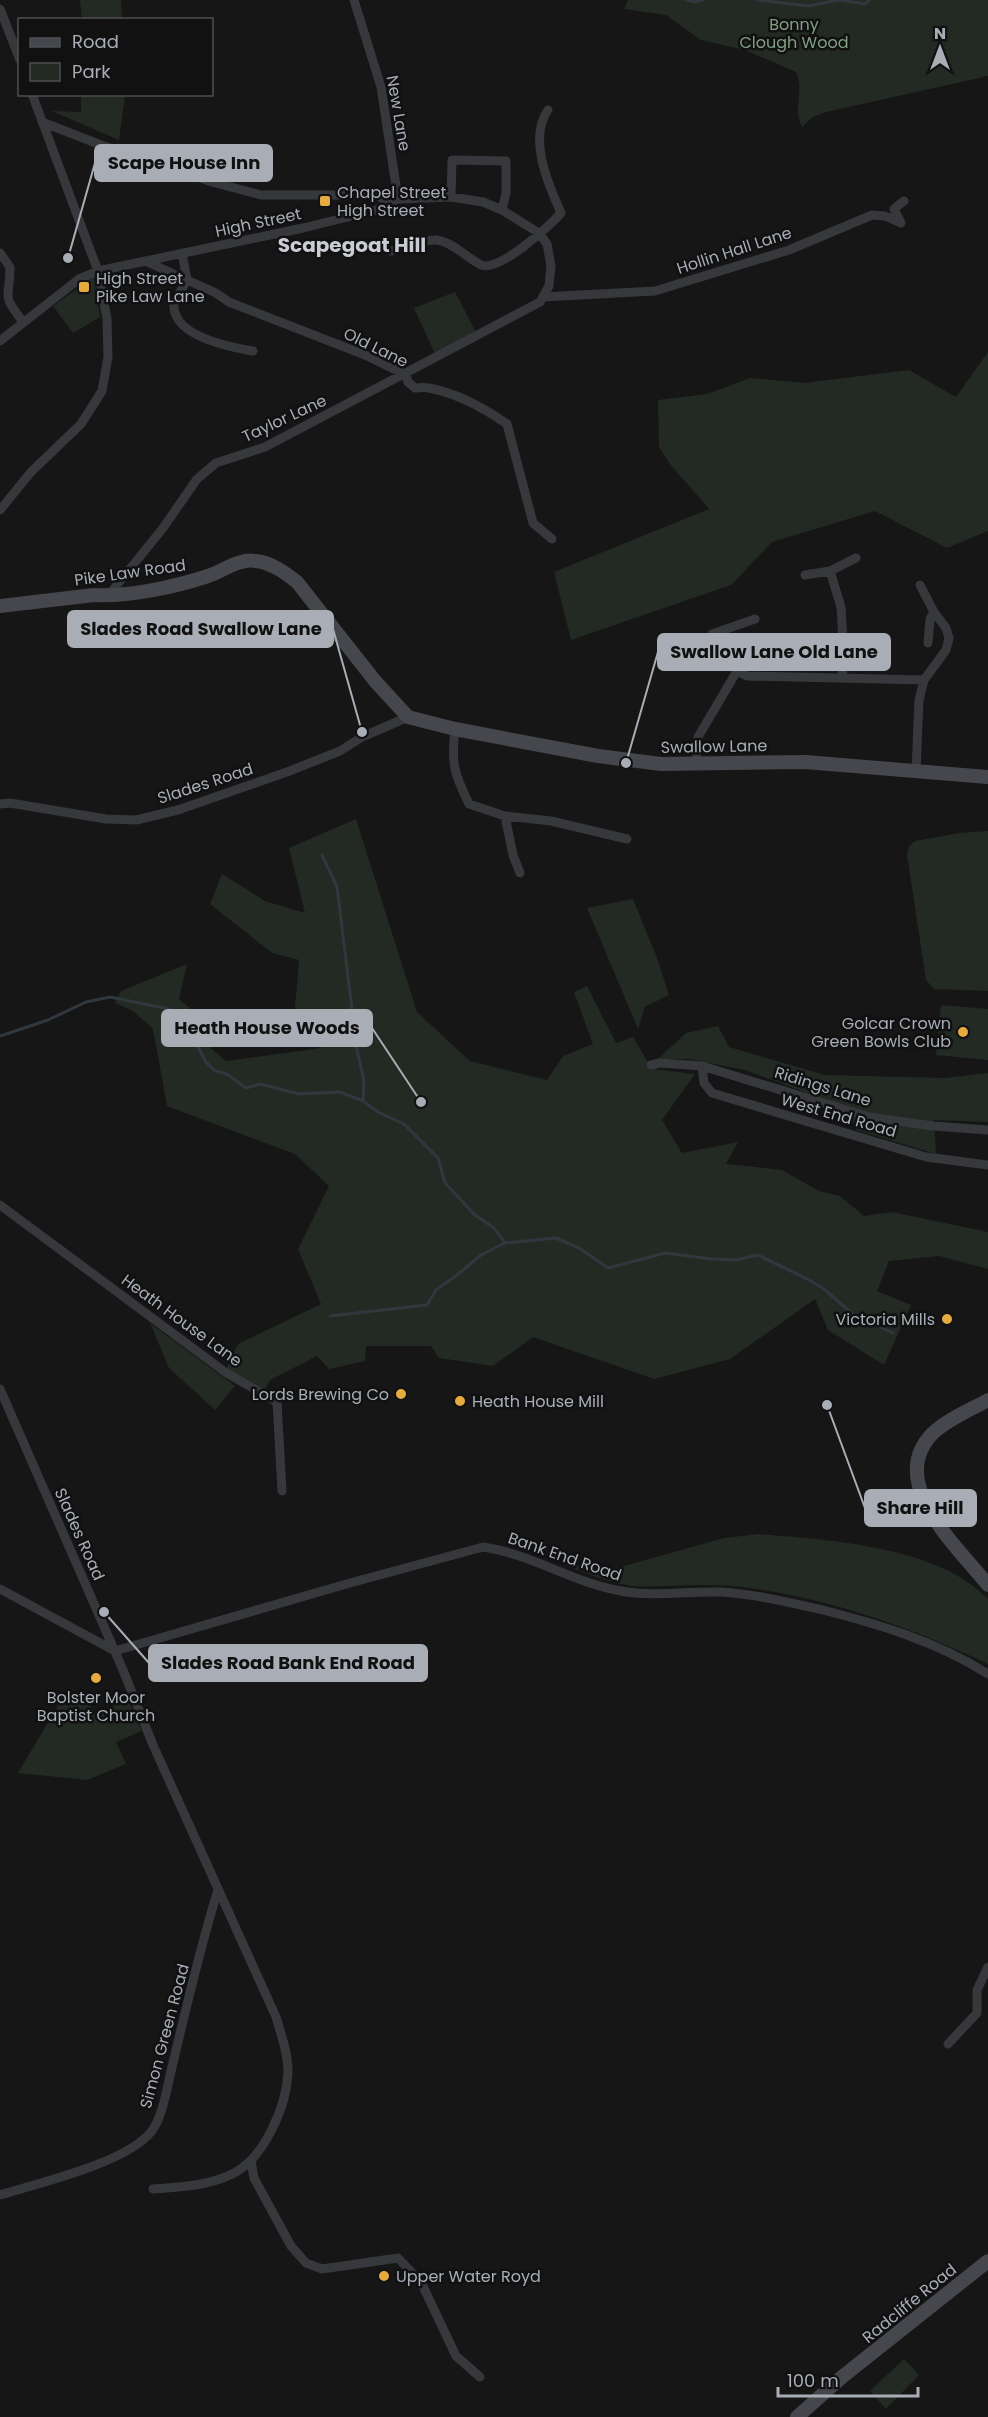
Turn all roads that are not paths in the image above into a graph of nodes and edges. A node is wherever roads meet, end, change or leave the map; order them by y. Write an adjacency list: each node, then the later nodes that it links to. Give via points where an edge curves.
1 (354, 0): 8 (street, New Lane, via 381,87)
2 (0, 9): 3 (street)
3 (18, 55)
4 (33, 96): 6 (street)
5 (548, 110): 11 (street, via 542,118 541,151 561,213)
6 (42, 122): 8 (street, via 190,175 261,195 377,195); 16 (street)
7 (451, 197): 8 (street, High Street); 10 (street, High Street, via 483,202); 10 (street, via 452,160 506,161)
8 (393, 201): 14 (street, High Street, via 376,210 324,223)
9 (904, 201): 18 (street, Hollin Hall Lane, via 894,209 901,223 872,215 789,250 655,291)
10 (502, 210): 11 (street, High Street)
11 (539, 233): 12 (street, via 514,254 490,267 435,240); 18 (street, via 547,244 551,266 549,286)
12 (391, 251)
13 (0, 253): 19 (street, via 9,267 7,304)
14 (182, 253): 15 (street, High Street); 17 (street)
15 (145, 261): 16 (street, High Street); 17 (street, Old Lane)
16 (98, 271): 19 (street, High Street, via 79,279); 23 (street, via 107,320 108,357 102,391 81,424 31,472)
17 (187, 280): 21 (street, via 174,303 176,316 196,336); 22 (street, Old Lane, via 229,302)
18 (543, 297): 22 (street, Taylor Lane)
19 (23, 322): 20 (street, High Street)
20 (0, 341)
21 (253, 351)
22 (406, 375): 24 (street, Old Lane, via 415,388 429,387 488,411 507,424 533,523); 29 (street, Taylor Lane, via 266,447 216,463 197,479)
23 (0, 510)
24 (552, 539)
25 (856, 558): 26 (street)
26 (830, 571): 27 (street); 35 (street, via 842,607)
27 (805, 575)
28 (920, 585): 31 (street)
29 (108, 596): 30 (street, Pike Law Road); 37 (street, Pike Law Road, via 180,584 245,561 255,560 280,569 297,582)
30 (0, 606)
31 (934, 612): 33 (street); 36 (street, via 949,638 946,650)
32 (755, 619): 34 (street, via 712,634)
33 (928, 643)
34 (737, 672): 35 (street, via 747,676); 39 (street, via 698,737)
35 (842, 677): 36 (street)
36 (924, 680): 40 (street, via 919,700)
37 (408, 717): 38 (street, Swallow Lane); 42 (street, Slades Road, via 287,772 178,810 136,820)
38 (455, 729): 39 (street, Swallow Lane, via 598,756); 43 (street, via 455,775 469,804)
39 (698, 765): 40 (street, Swallow Lane, via 805,762)
40 (916, 771): 41 (street, Swallow Lane)
41 (988, 777)
42 (0, 804)
43 (505, 816): 44 (street, via 551,821); 45 (street)
44 (627, 839)
45 (520, 873)
46 (651, 1065): 47 (street, Ridings Lane)
47 (702, 1066): 48 (street, Ridings Lane, via 869,1117); 49 (street, West End Road, via 704,1083 712,1093 926,1157)
48 (988, 1130)
49 (988, 1165)
50 (0, 1205): 53 (street, Heath House Lane, via 225,1372 277,1402)
51 (0, 1389): 56 (street, Slades Road)
52 (988, 1400): 54 (street, via 935,1431 923,1446 918,1464 921,1494 927,1507)
53 (282, 1491)
54 (988, 1585)
55 (0, 1589): 56 (street)
56 (115, 1651): 57 (street, Bank End Road, via 483,1547 536,1560 599,1587 624,1592 722,1592 787,1602 903,1632); 58 (street, Slades Road)
57 (988, 1674)
58 (218, 1890): 61 (street, Slades Road, via 276,2017 288,2071 268,2139); 63 (street, Simon Green Road, via 166,2091 150,2134 91,2167)
59 (988, 1967): 60 (street, via 977,1990 977,2013)
60 (948, 2044)
61 (250, 2161): 62 (street, via 234,2173 211,2181); 65 (street, via 254,2178 291,2246 306,2263 322,2269 398,2258 421,2282 456,2356)
62 (153, 2189)
63 (0, 2195)
64 (988, 2261): 66 (street, Radcliffe Road)
65 (480, 2377)
66 (797, 2417)

